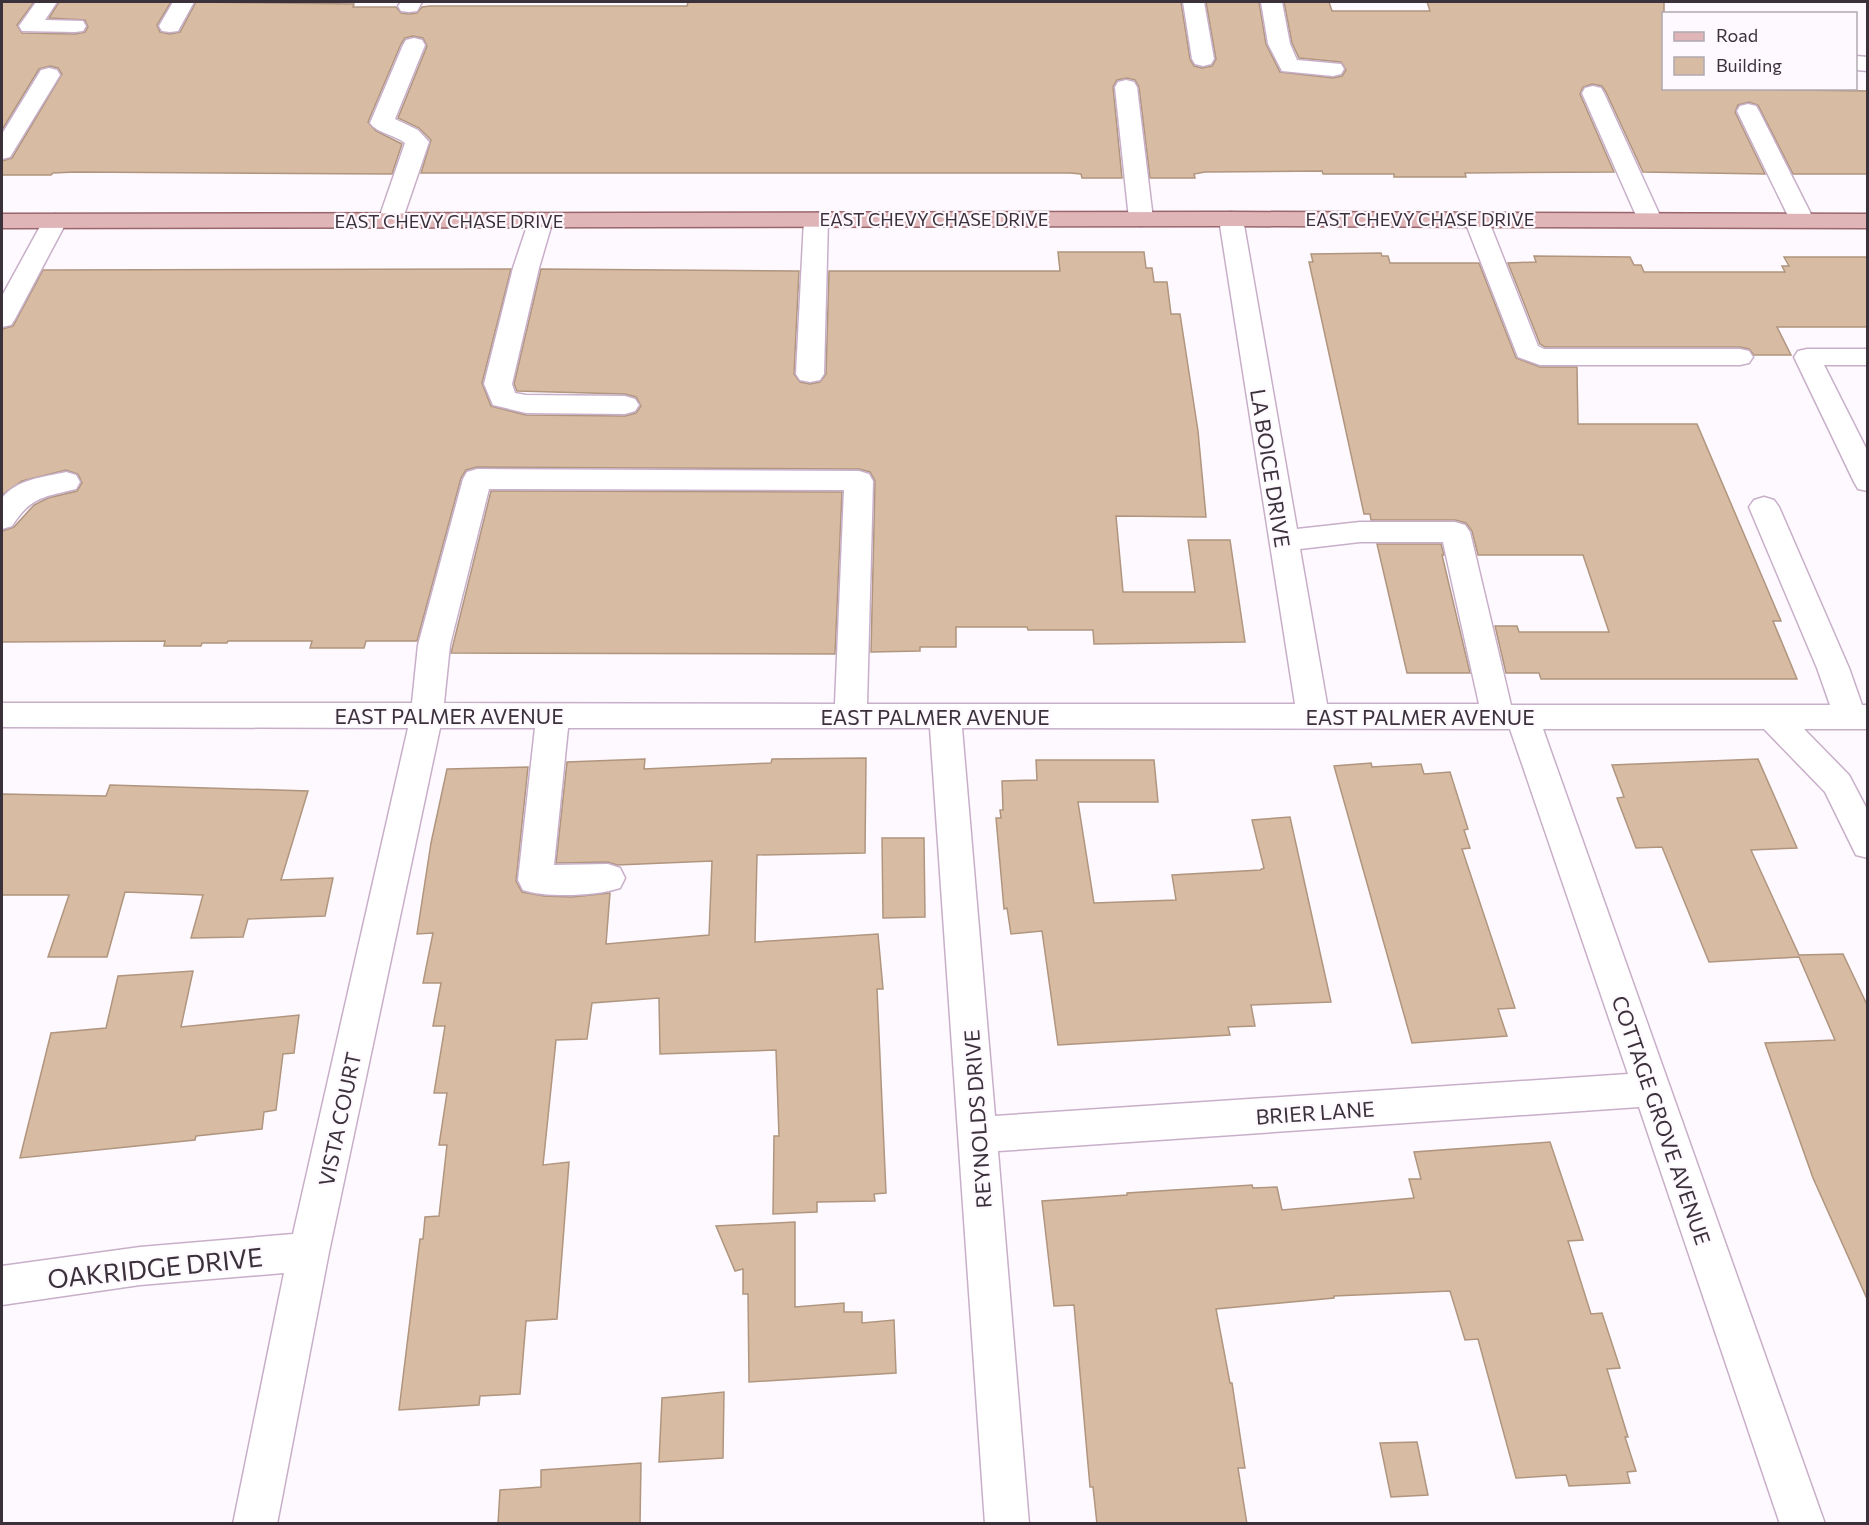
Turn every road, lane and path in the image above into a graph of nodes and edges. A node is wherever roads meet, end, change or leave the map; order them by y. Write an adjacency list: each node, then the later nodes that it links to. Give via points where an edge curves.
1 (46, 2): 5 (street, via 30,26)
2 (183, 2): 6 (street)
3 (1193, 2): 8 (street)
4 (1271, 2): 9 (street, via 1284,60 1290,66)
5 (75, 26)
6 (170, 26)
7 (414, 45): 24 (street, via 381,123 395,126 417,142)
8 (1203, 59)
9 (1333, 69)
10 (49, 75): 14 (street)
11 (1126, 87): 15 (street)
12 (1593, 93): 20 (street)
13 (1748, 111): 21 (street)
14 (2, 152)
15 (1141, 219): 16 (main road, EAST CHEVY CHASE DRIVE); 19 (main road, EAST CHEVY CHASE DRIVE)
16 (1231, 219): 17 (main road, EAST CHEVY CHASE DRIVE); 35 (street, LA BOICE DRIVE)
17 (1476, 219): 20 (main road, EAST CHEVY CHASE DRIVE); 27 (street, via 1527,351 1540,357)
18 (542, 220): 19 (main road, EAST CHEVY CHASE DRIVE); 24 (main road, EAST CHEVY CHASE DRIVE); 30 (street, via 526,268 498,384 503,399 525,404)
19 (816, 220): 29 (street)
20 (1650, 220): 21 (main road, EAST CHEVY CHASE DRIVE)
21 (1802, 220): 25 (main road, EAST CHEVY CHASE DRIVE)
22 (2, 221): 23 (main road, EAST CHEVY CHASE DRIVE)
23 (55, 221): 24 (main road, EAST CHEVY CHASE DRIVE); 26 (street)
24 (390, 221)
25 (1868, 221)
26 (2, 319)
27 (1740, 357)
28 (1868, 357): 32 (street, via 1807,357)
29 (810, 374)
30 (625, 405)
31 (66, 482): 34 (street, via 27,490)
32 (1868, 482)
33 (1764, 507): 44 (street, via 1833,668)
34 (2, 519)
35 (1283, 541): 41 (street, LA BOICE DRIVE); 42 (street, COTTAGE GROVE AVENUE, via 1360,532 1455,532)
36 (2, 715): 37 (street, EAST PALMER AVENUE)
37 (427, 715): 38 (street, EAST PALMER AVENUE); 39 (street, VISTA COURT, via 435,645 477,478 859,481); 49 (street, VISTA COURT)
38 (553, 715): 39 (street, EAST PALMER AVENUE); 46 (street, via 535,880)
39 (851, 716): 40 (street, EAST PALMER AVENUE)
40 (945, 716): 41 (street, EAST PALMER AVENUE); 48 (street, REYNOLDS DRIVE)
41 (1313, 716): 42 (street, EAST PALMER AVENUE)
42 (1510, 716): 43 (street, EAST PALMER AVENUE); 47 (street, COTTAGE GROVE AVENUE)
43 (1772, 717): 44 (street, EAST PALMER AVENUE); 45 (street, via 1837,784)
44 (1859, 717)
45 (1868, 845)
46 (608, 878)
47 (1651, 1089): 48 (street, BRIER LANE); 53 (street, COTTAGE GROVE AVENUE)
48 (979, 1135): 52 (street, REYNOLDS DRIVE)
49 (309, 1252): 50 (street, OAKRIDGE DRIVE, via 140,1266); 51 (street, VISTA COURT)
50 (2, 1285)
51 (255, 1524)
52 (1007, 1524)
53 (1803, 1524)

